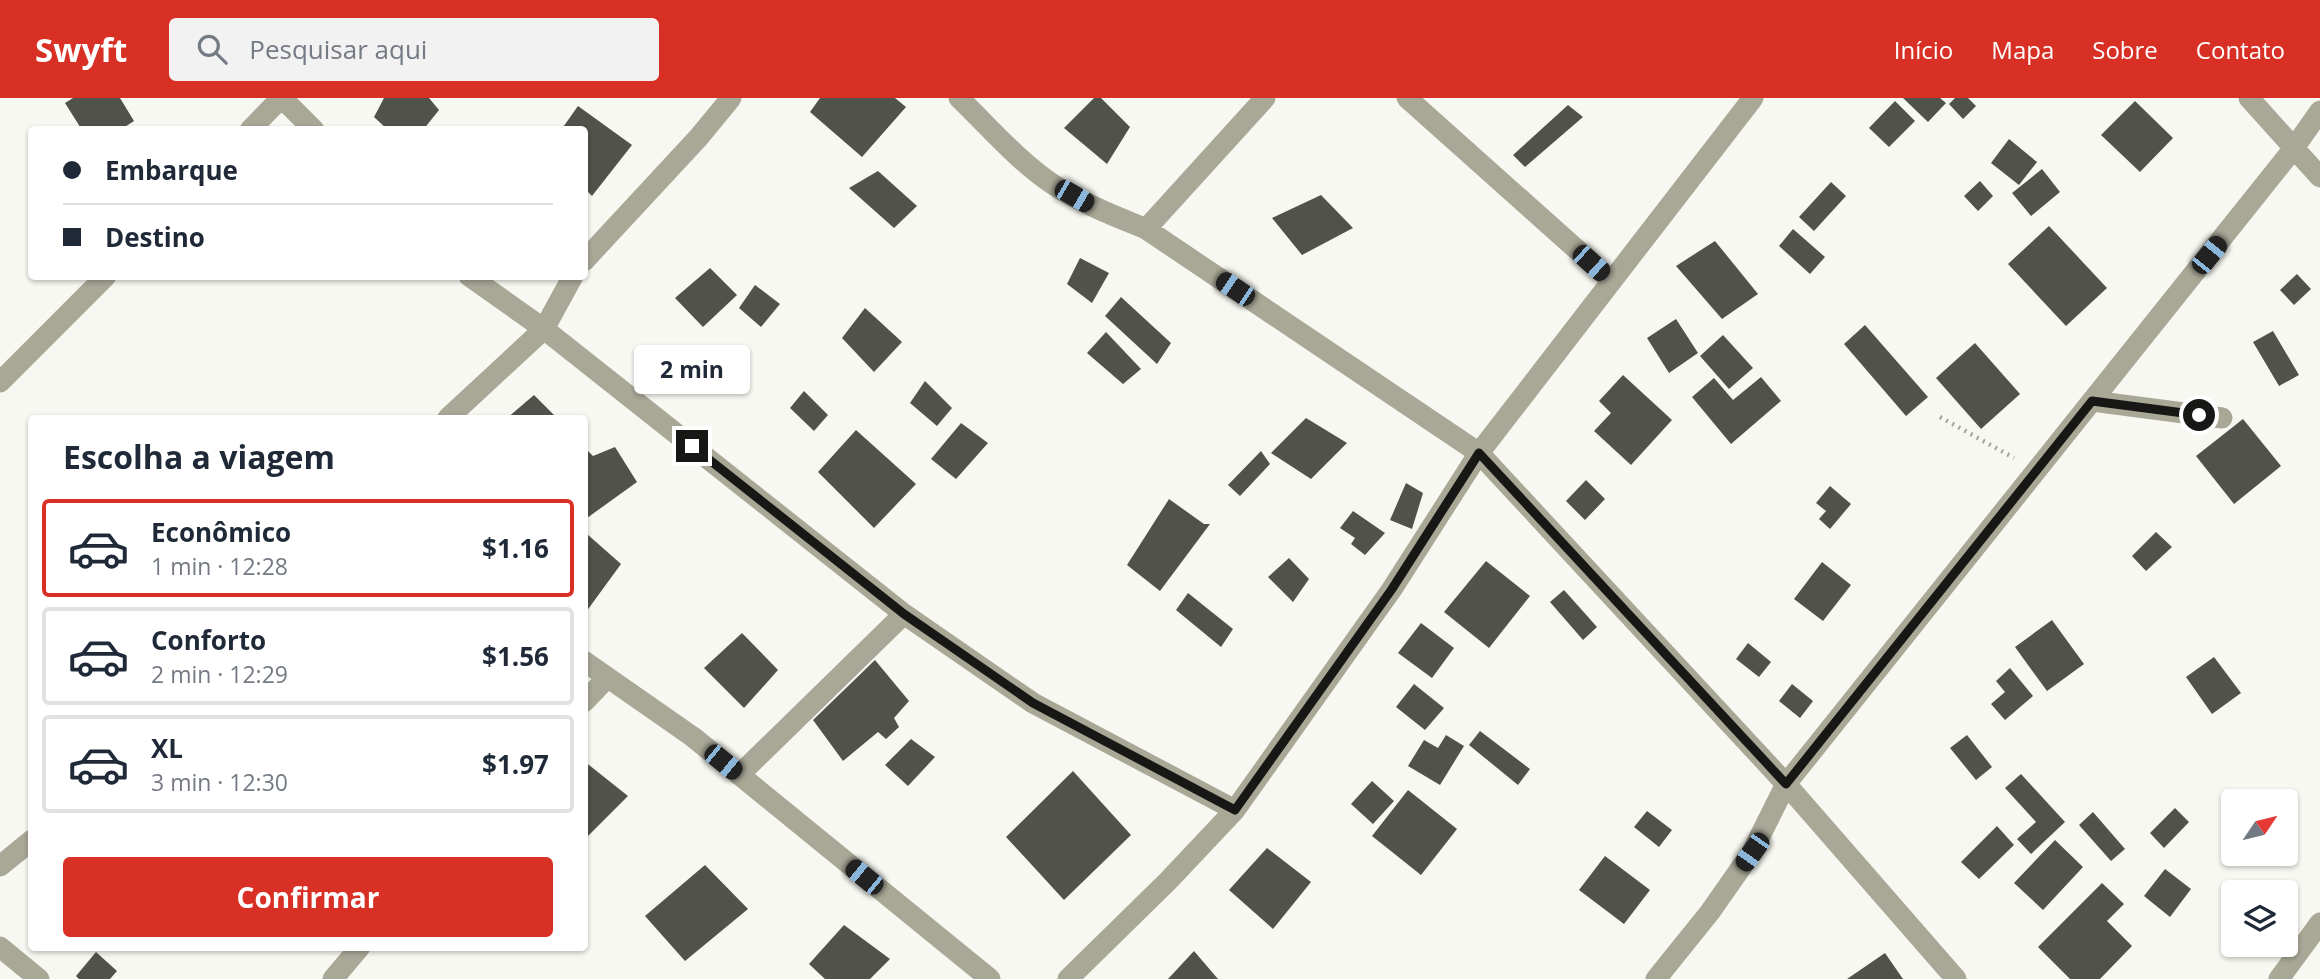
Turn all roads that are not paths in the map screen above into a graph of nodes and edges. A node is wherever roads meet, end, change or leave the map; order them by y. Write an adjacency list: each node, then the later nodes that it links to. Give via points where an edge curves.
1 (282, 98): 9 (street); 10 (street)
2 (731, 98): 14 (street)
3 (959, 98): 13 (street, via 1053,184 1094,208)
4 (1265, 98): 13 (street)
5 (1407, 98): 18 (street)
6 (1753, 98): 18 (street)
7 (2249, 98): 11 (street)
8 (2320, 111): 11 (street)
9 (254, 126)
10 (310, 126)
11 (2294, 148): 12 (street); 21 (street)
12 (2320, 177)
13 (1146, 229): 24 (street)
14 (588, 257)
15 (102, 280): 20 (street)
16 (474, 280): 19 (street)
17 (571, 280): 19 (street)
18 (1612, 281): 24 (street)
19 (544, 329): 22 (street); 25 (street)
20 (0, 382)
21 (2092, 401): 23 (street); 30 (street)
22 (452, 415)
23 (2222, 418)
24 (1479, 453): 30 (street); 31 (street, via 1392,589)
25 (904, 614): 29 (street); 31 (street, via 1033,703)
26 (588, 664): 27 (street)
27 (607, 678): 28 (street); 29 (street)
28 (588, 698)
29 (739, 775): 39 (street)
30 (1786, 784): 41 (street, via 1752,852); 42 (street)
31 (1235, 810): 40 (street)
32 (28, 843): 33 (street)
33 (0, 866)
34 (2320, 923): 43 (street)
35 (0, 947): 37 (street)
36 (357, 951): 38 (street)
37 (39, 979)
38 (333, 979)
39 (990, 979)
40 (1068, 979)
41 (1656, 979)
42 (1956, 979)
43 (2278, 979)

